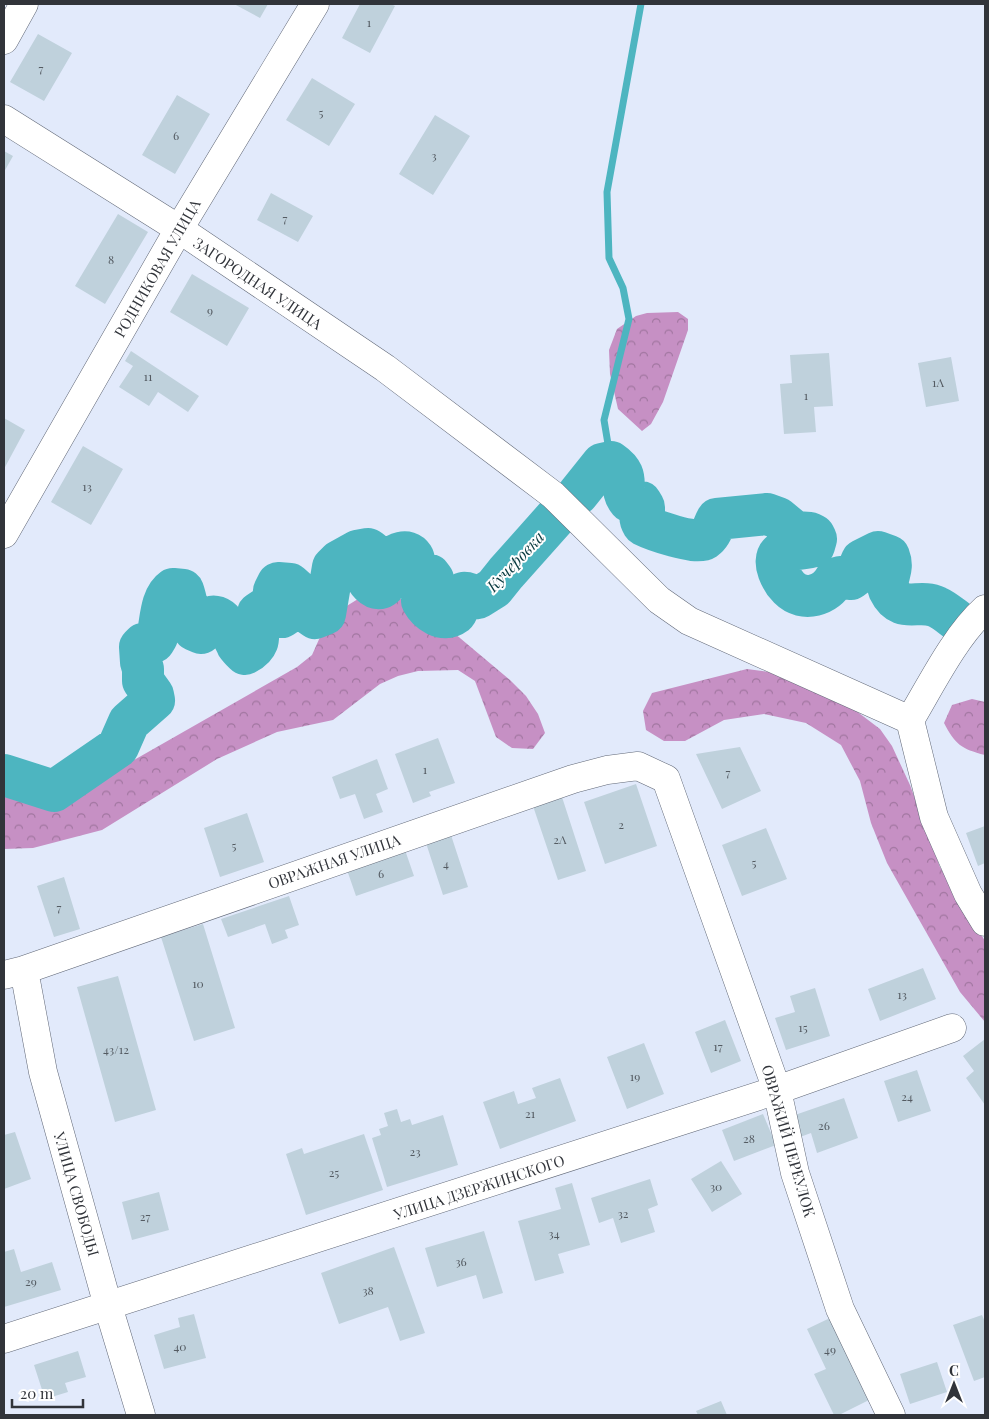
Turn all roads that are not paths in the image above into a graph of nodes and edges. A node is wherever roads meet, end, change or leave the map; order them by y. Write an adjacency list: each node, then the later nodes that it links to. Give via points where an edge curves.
1 (24, 4): 3 (street)
2 (315, 4): 5 (street, РОДНИКОВАЯ УЛИЦА)
3 (4, 40)
4 (4, 119): 5 (street, ЗАГОРОДНАЯ УЛИЦА)
5 (179, 229): 6 (street, РОДНИКОВАЯ УЛИЦА); 8 (street, ЗАГОРОДНАЯ УЛИЦА, via 385,368 553,494 659,600 689,621)
6 (4, 534)
7 (985, 610): 8 (street, via 955,646)
8 (910, 720): 10 (street, via 934,818 968,894)
9 (666, 779): 11 (street, ОВРАЖНАЯ УЛИЦА, via 638,766 573,779); 13 (street, ОВРАЖИЙ ПЕРЕУЛОК)
10 (985, 922)
11 (14, 973): 14 (street, УЛИЦА СВОБОДЫ)
12 (952, 1028): 13 (street, УЛИЦА ДЗЕРЖИНСКОГО)
13 (777, 1090): 14 (street, УЛИЦА ДЗЕРЖИНСКОГО); 17 (street, ОВРАЖИЙ ПЕРЕУЛОК, via 795,1173 840,1309)
14 (108, 1306): 15 (street, УЛИЦА ДЗЕРЖИНСКОГО); 16 (street, УЛИЦА СВОБОДЫ)
15 (4, 1339)
16 (141, 1415)
17 (891, 1415)

